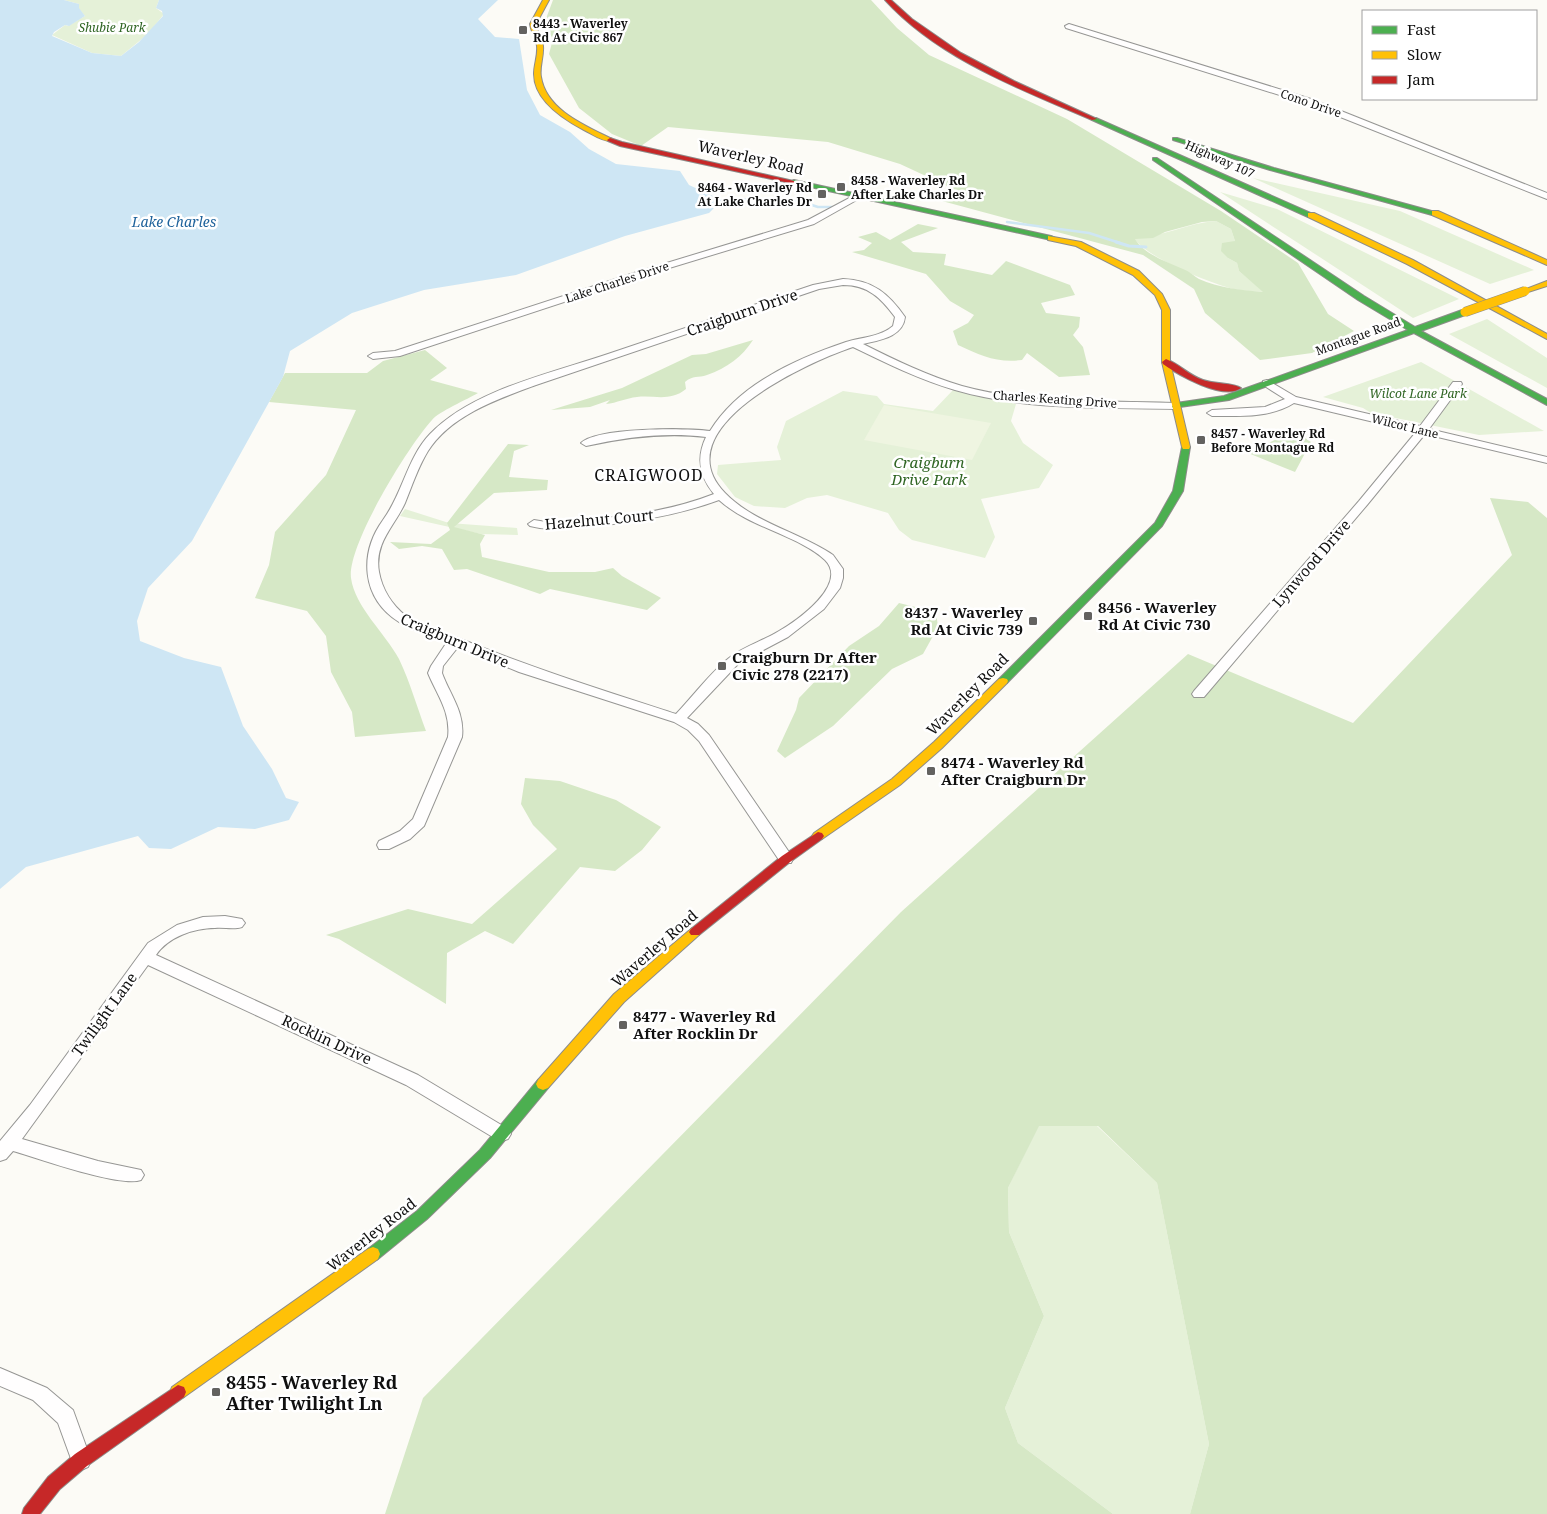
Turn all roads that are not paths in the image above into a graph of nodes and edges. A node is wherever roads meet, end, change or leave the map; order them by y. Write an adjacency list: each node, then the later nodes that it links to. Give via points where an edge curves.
1 (546, 0): 9 (main road, Waverley Road, via 534,21 540,45 539,82 554,105 586,128 620,144)
2 (888, 0): 4 (main road, Highway 107, via 909,21)
3 (1069, 26): 8 (street, Cono Drive, via 1308,101)
4 (957, 55): 5 (main road, Highway 107); 6 (main road)
5 (1011, 82): 12 (main road, via 1211,193 1304,261); 13 (main road, Highway 107, via 1327,221 1462,288)
6 (1136, 124)
7 (1162, 134): 10 (main road, via 1272,169 1426,210)
8 (1547, 196)
9 (858, 197): 15 (street, Lake Charles Drive, via 812,222 640,274 400,353); 16 (main road, Waverley Road, via 1078,244 1136,273 1158,294 1166,310)
10 (1547, 263)
11 (1547, 283): 12 (main road, Montague Road, bridge)
12 (1416, 330): 17 (main road, Montague Road); 20 (main road)
13 (1547, 337)
14 (854, 343): 21 (street, Charles Keating Drive, via 946,384 988,395 1036,401); 24 (street, Craigburn Drive, via 798,365 771,380 720,420); 29 (street, Craigburn Drive, via 894,330 900,317 875,288 852,282 833,283 532,383 487,402 436,434 417,461 396,510 378,537 372,568 380,592 394,614)
15 (373, 356)
16 (1166, 362): 17 (main road, via 1183,377 1213,387); 21 (main road, Waverley Road)
17 (1263, 384): 19 (street, Wilcot Lane); 21 (main road, Montague Road, via 1226,398)
18 (1457, 384): 23 (street, Lynwood Drive)
19 (1292, 400): 22 (street, via 1272,409); 23 (street, Wilcot Lane)
20 (1547, 402)
21 (1176, 406): 33 (main road, Waverley Road, via 1187,444 1186,460 1178,491 1159,524 938,745 896,782)
22 (1212, 413)
23 (1424, 431): 26 (street, Wilcot Lane); 30 (street, Lynwood Drive)
24 (711, 434): 25 (street, via 653,431); 27 (street, Craigburn Drive, via 705,453 706,473)
25 (586, 443)
26 (1547, 460)
27 (721, 495): 28 (street, Hazelnut Court, via 632,519 546,526); 31 (street, Craigburn Drive, via 748,514 823,553 837,569 837,581 830,593 800,623 731,662)
28 (534, 524)
29 (455, 641): 31 (street, Craigburn Drive, via 524,669); 32 (street, via 435,673 454,712 457,724 455,737 419,822)
30 (1199, 694)
31 (679, 719): 33 (street, Craigburn Drive, via 704,738)
32 (384, 845)
33 (786, 860): 36 (main road, Waverley Road, via 686,939 619,998 564,1058)
34 (237, 923): 35 (street, Twilight Lane, via 212,921 186,927 160,941)
35 (145, 957): 36 (street, Rocklin Drive, via 412,1080); 37 (street, Twilight Lane, via 36,1110)
36 (502, 1134): 40 (main road, Waverley Road, via 422,1215 361,1263)
37 (5, 1148): 38 (street)
38 (135, 1175)
39 (0, 1376): 40 (street, via 40,1394 66,1417)
40 (81, 1460): 41 (main road, Waverley Road, via 54,1483)
41 (30, 1514)

